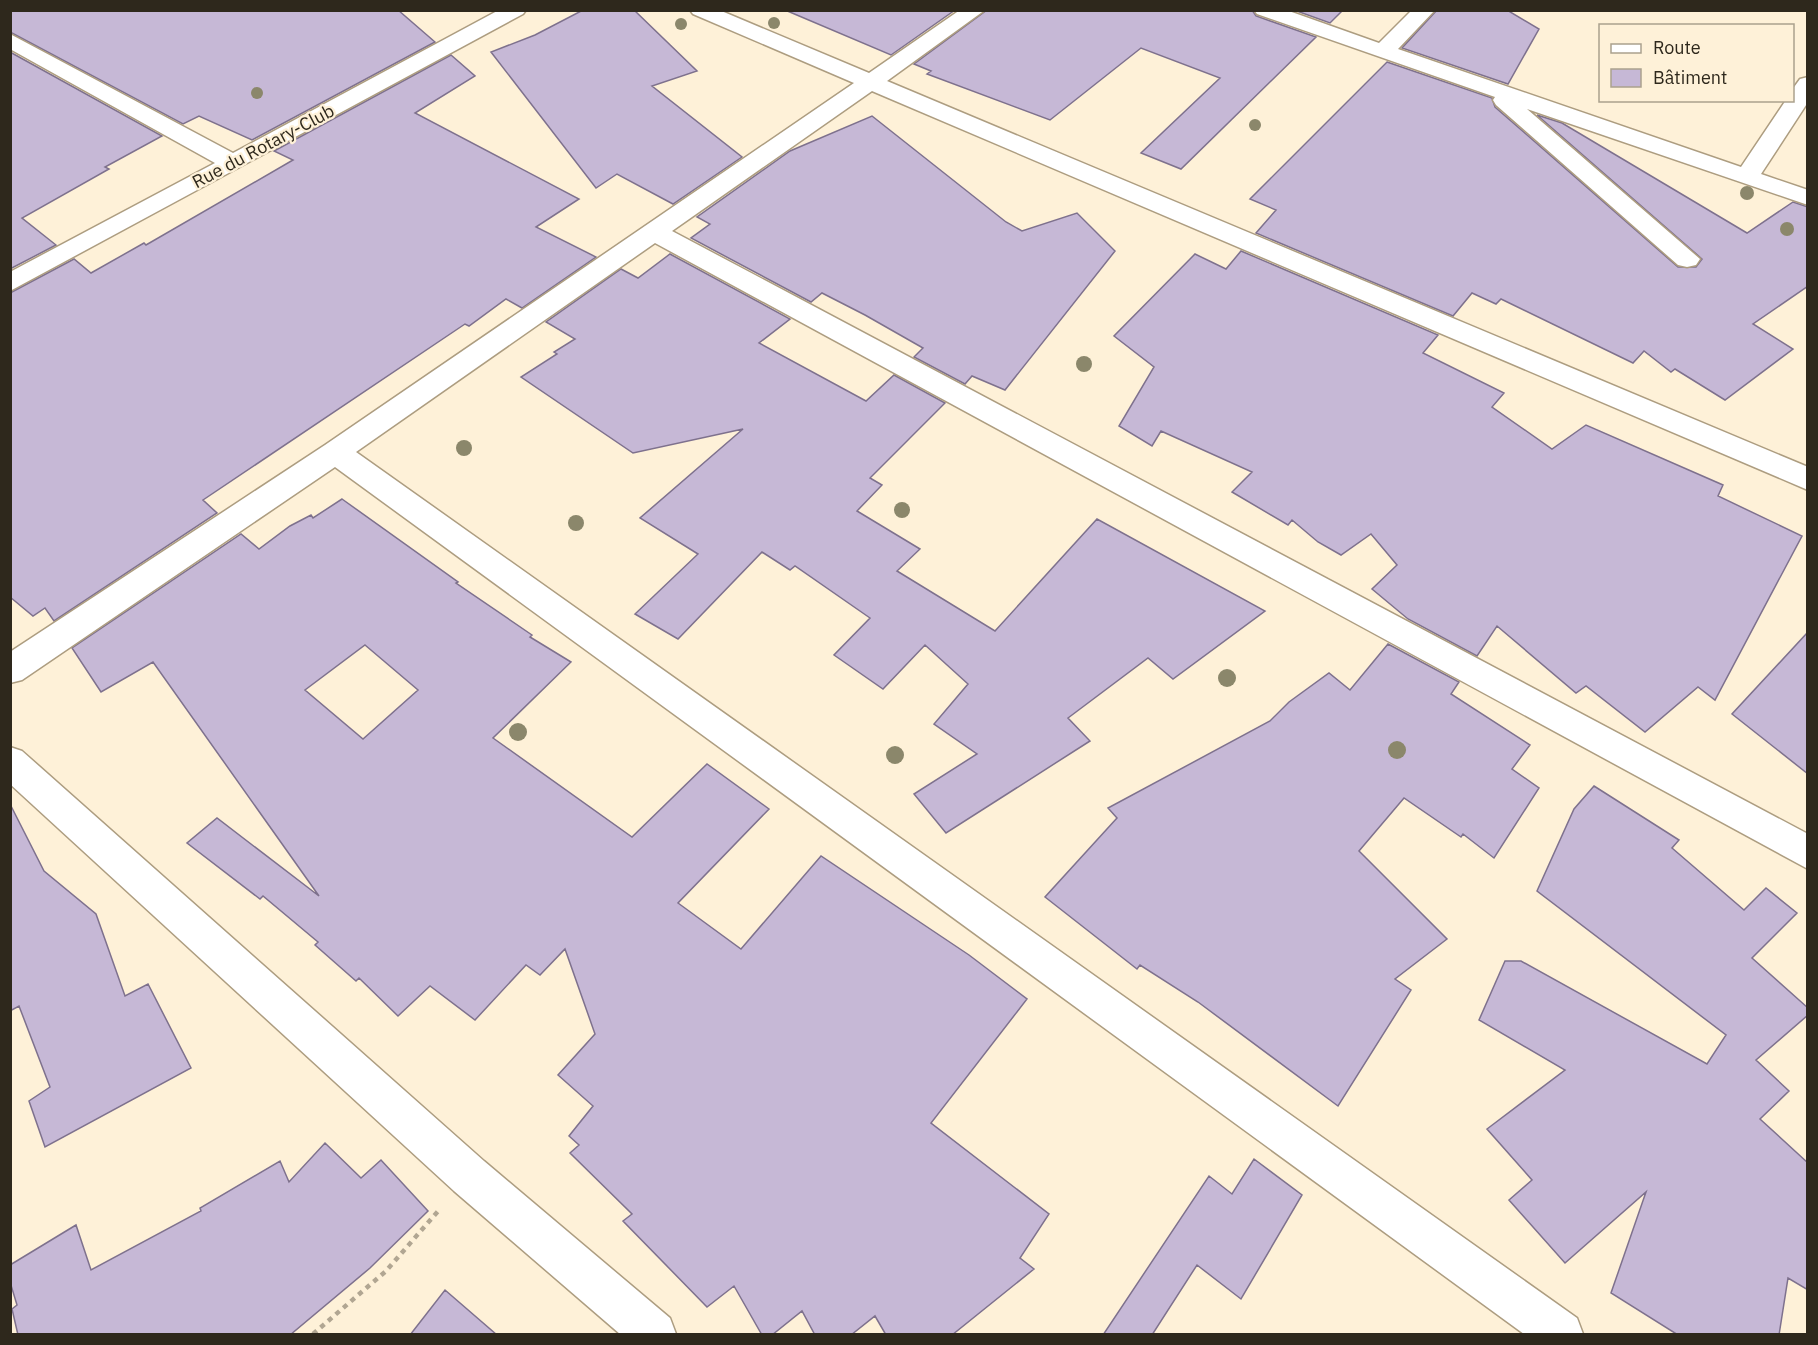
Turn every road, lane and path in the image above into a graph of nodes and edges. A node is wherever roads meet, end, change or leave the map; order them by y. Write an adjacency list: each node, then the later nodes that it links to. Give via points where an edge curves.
1 (516, 10): 11 (street, Rue du Rotary-Club)
2 (700, 10): 8 (street)
3 (975, 10): 8 (street)
4 (1264, 10): 7 (street)
5 (1425, 10): 7 (street)
6 (10, 40): 11 (street)
7 (1384, 50): 10 (street)
8 (872, 84): 14 (street); 18 (street)
9 (1808, 84): 12 (street)
10 (1491, 89): 12 (street); 15 (street)
11 (231, 162): 16 (street, Rue du Rotary-Club)
12 (1747, 176): 13 (street)
13 (1808, 198)
14 (652, 231): 17 (street); 21 (street)
15 (1687, 259)
16 (10, 283)
17 (335, 452): 19 (street); 25 (street)
18 (1808, 479)
19 (10, 670)
20 (10, 762): 22 (street)
21 (1808, 853)
22 (470, 1176): 23 (path, via 386,1271); 24 (street)
23 (313, 1335)
24 (654, 1335)
25 (1561, 1335)

